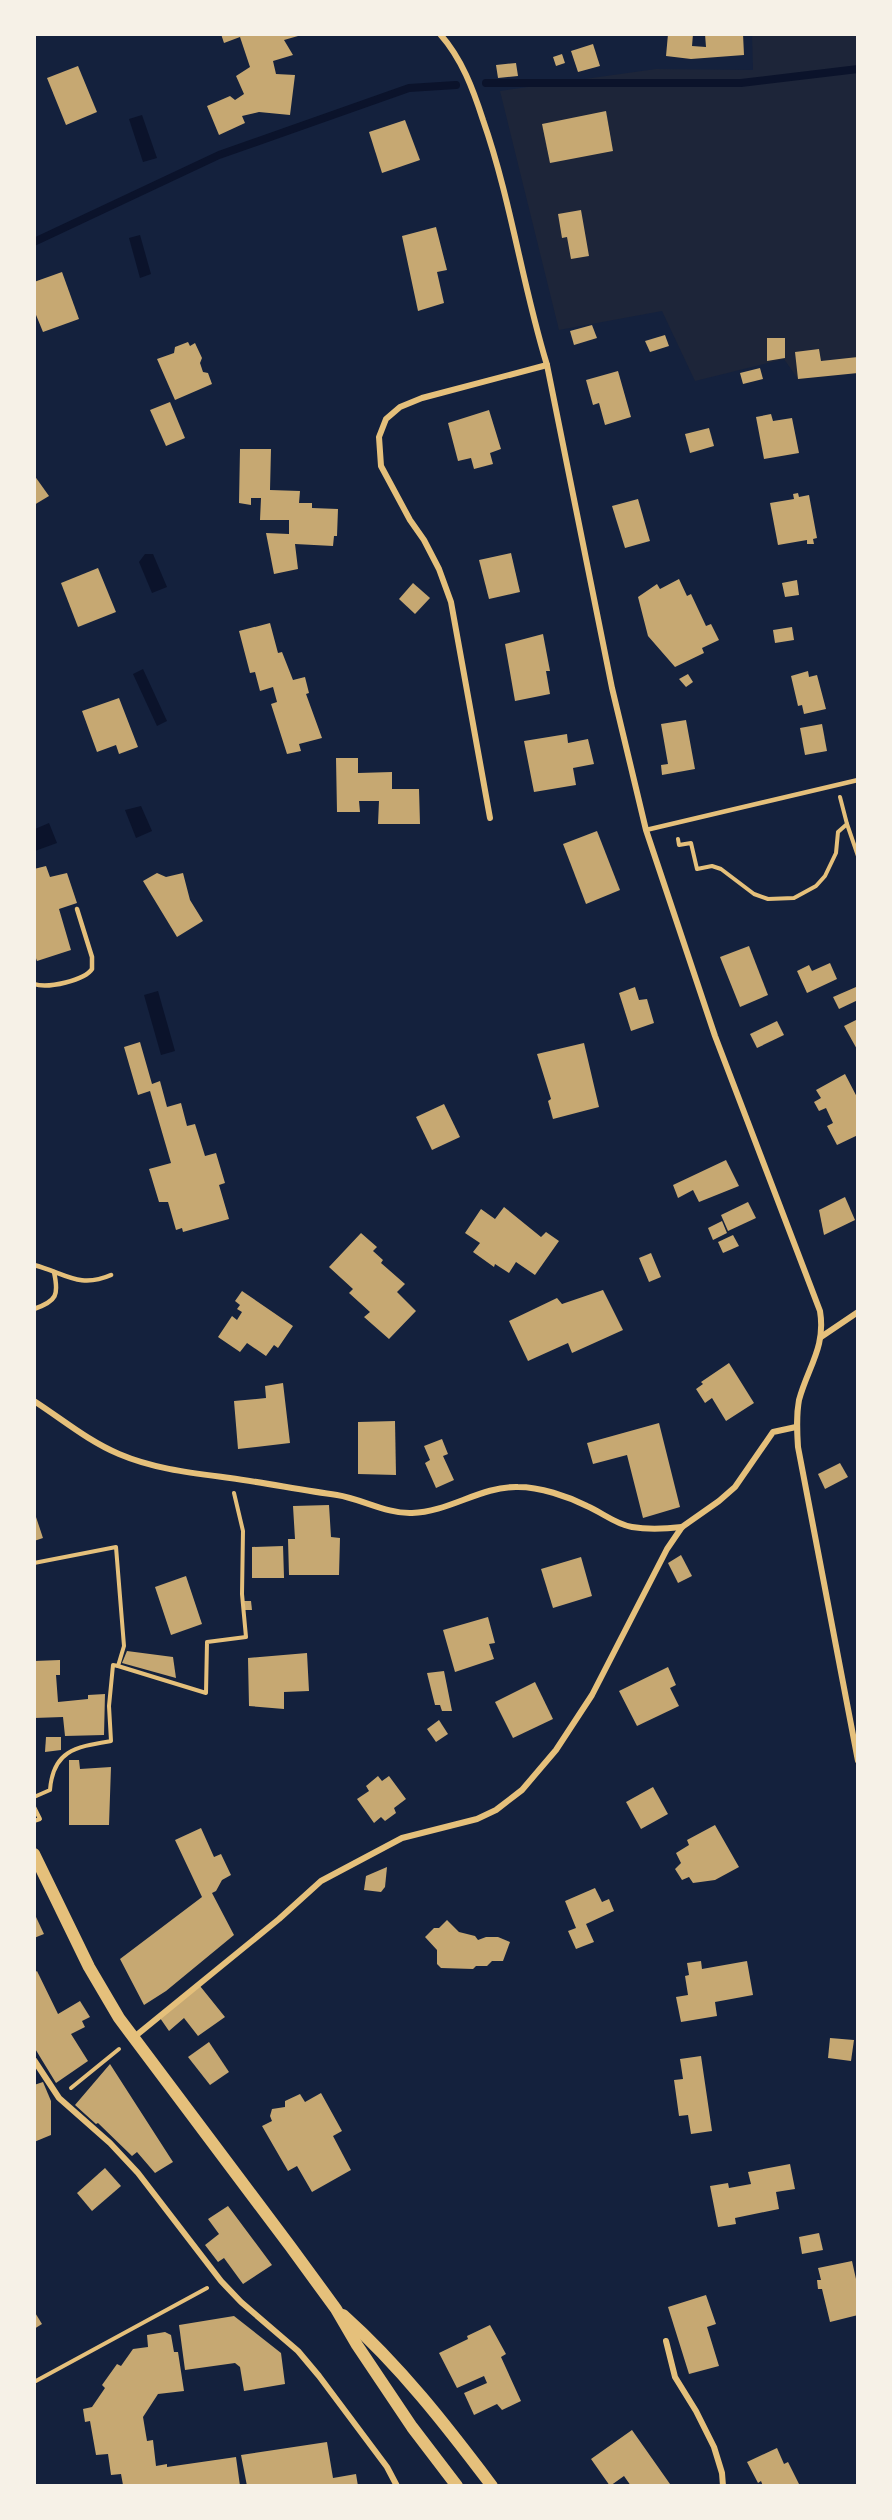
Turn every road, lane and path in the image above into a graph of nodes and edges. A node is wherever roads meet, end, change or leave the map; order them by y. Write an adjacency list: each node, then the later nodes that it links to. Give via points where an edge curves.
1 (440, 34): 2 (street, via 469,79 500,166)
2 (547, 365): 5 (street, via 400,407 386,419 379,437 381,466 439,569 451,602); 8 (street, via 612,688)
3 (858, 780): 4 (lane)
4 (837, 785): 6 (lane); 7 (path)
5 (490, 818)
6 (674, 823): 7 (path, via 679,845 691,843 697,869 721,868 754,894 768,899 806,893 825,876 836,853 838,832); 8 (lane)
7 (848, 824): 9 (path)
8 (646, 830): 17 (street, via 715,1036 820,1311)
9 (858, 856)
10 (77, 909): 11 (lane, via 92,969 85,976 48,986)
11 (34, 984)
12 (34, 1265): 13 (lane)
13 (54, 1272): 14 (lane, via 84,1282); 15 (lane, via 55,1297)
14 (111, 1275)
15 (34, 1309)
16 (858, 1312): 17 (street)
17 (821, 1337): 19 (street, via 799,1402)
18 (34, 1401): 20 (street, via 120,1455 150,1465)
19 (796, 1427): 21 (street, via 773,1432 735,1486); 24 (street)
20 (231, 1478): 21 (street, via 352,1498 412,1513 518,1486 570,1499 631,1527); 23 (path, via 243,1530 246,1637 207,1642 206,1693)
21 (682, 1527): 29 (street, via 592,1695 556,1750 522,1790 477,1819 402,1838 321,1881)
22 (34, 1563): 23 (path, via 116,1547 124,1646)
23 (118, 1666): 25 (path, via 113,1665 109,1706 111,1741 84,1746 57,1761 50,1790)
24 (858, 1761)
25 (34, 1797)
26 (34, 1807): 27 (path, via 40,1819)
27 (34, 1821)
28 (36, 1860): 29 (main road, via 105,1997)
29 (133, 2038): 31 (path); 33 (main road)
30 (34, 2060): 31 (street)
31 (59, 2098): 32 (street, via 138,2173)
32 (221, 2281): 35 (path); 36 (street, via 298,2351)
33 (336, 2309): 37 (main road, via 412,2427); 38 (main road, via 405,2376)
34 (666, 2341): 39 (street, via 675,2377 714,2447)
35 (34, 2382)
36 (398, 2486)
37 (457, 2486)
38 (492, 2486)
39 (723, 2486)

